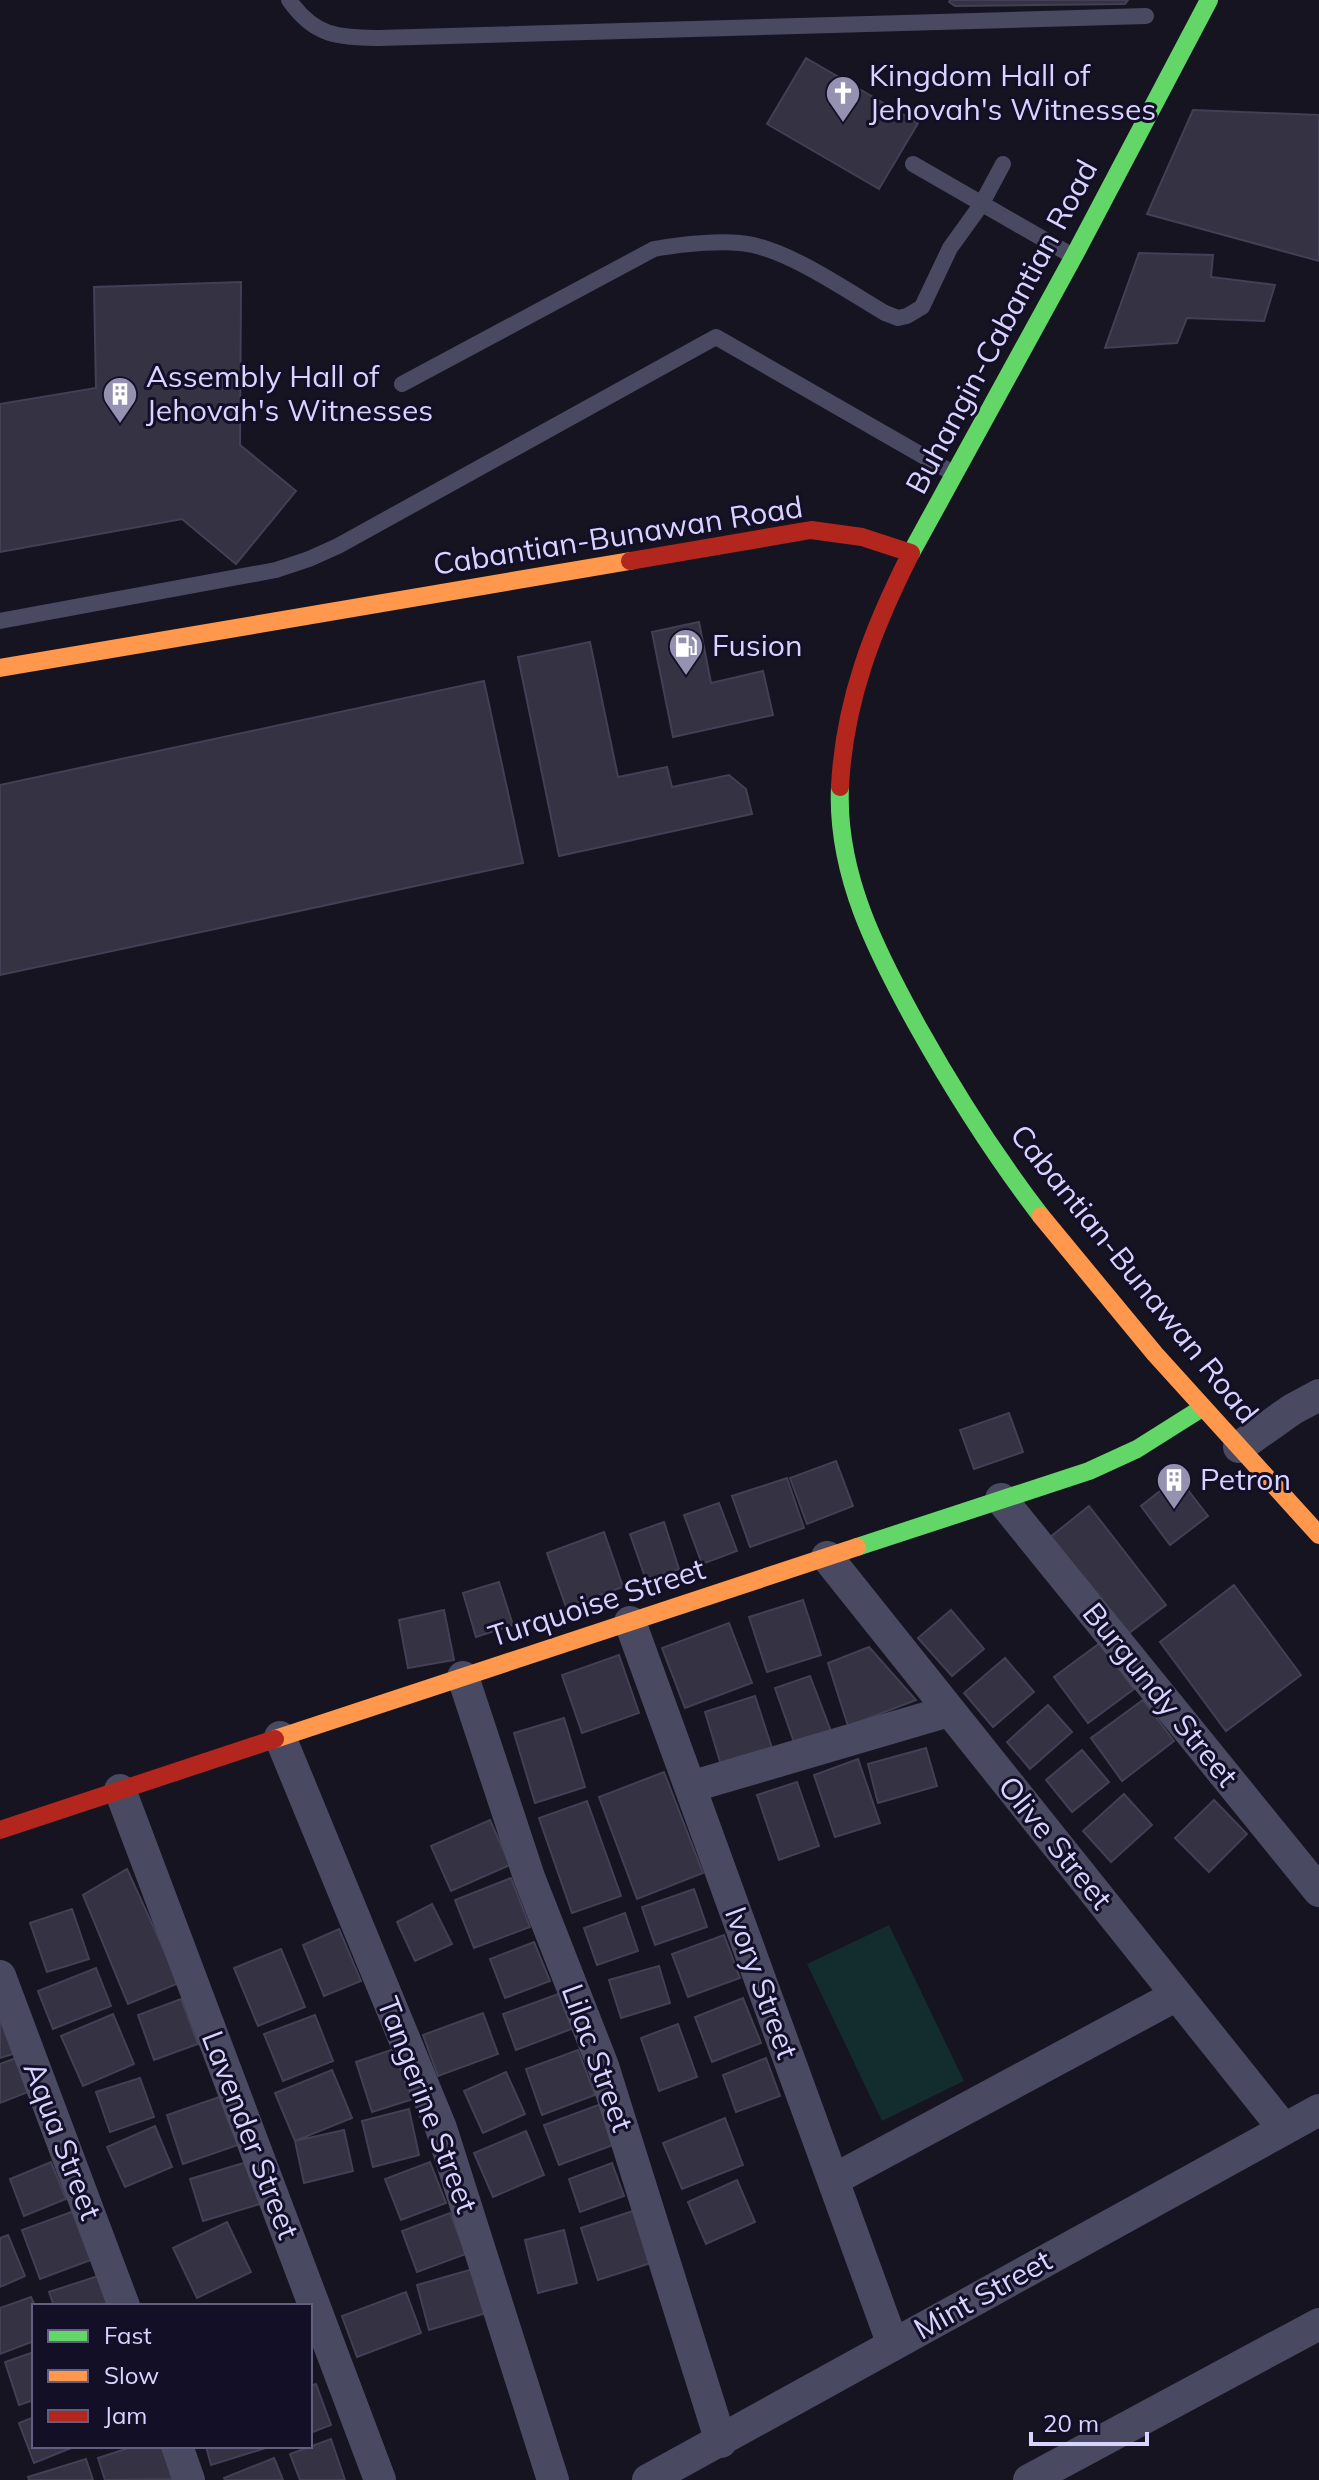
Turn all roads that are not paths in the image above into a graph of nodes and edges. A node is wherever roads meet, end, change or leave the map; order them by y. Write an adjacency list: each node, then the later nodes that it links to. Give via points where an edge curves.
1 (289, 0): 3 (lane, via 315,29 340,37 379,38)
2 (1209, 0): 7 (main road, Buhangin-Cabantian Road)
3 (1146, 16)
4 (913, 164): 6 (lane)
5 (1003, 164): 6 (lane)
6 (981, 205): 7 (lane); 8 (lane, via 950,248 922,307 907,316 885,313 803,265 752,245 687,243 654,249)
7 (1074, 256): 9 (main road, Buhangin-Cabantian Road)
8 (402, 384)
9 (955, 474): 10 (main road, Buhangin-Cabantian Road); 11 (lane, via 716,337 309,559 244,577)
10 (911, 553): 12 (main road, Cabantian-Bunawan Road, via 880,539 811,530); 14 (main road, Cabantian-Bunawan Road, via 871,635 845,723 841,829 852,879 898,991 1001,1162)
11 (0, 621)
12 (0, 668)
13 (1319, 1395): 15 (street)
14 (1202, 1408): 15 (main road, Cabantian-Bunawan Road); 16 (main road, Turquoise Street, via 1110,1462)
15 (1239, 1447): 17 (main road, Cabantian-Bunawan Road)
16 (1001, 1499): 18 (main road, Turquoise Street); 26 (street, Burgundy Street)
17 (1319, 1535)
18 (827, 1557): 19 (main road, Turquoise Street); 21 (street, Olive Street)
19 (630, 1622): 20 (main road, Turquoise Street); 23 (street, Ivory Street)
20 (463, 1677): 22 (main road, Turquoise Street); 35 (street, Lilac Street, via 529,1877 603,2066)
21 (949, 1711): 23 (street); 28 (street, Olive Street)
22 (280, 1737): 24 (main road, Turquoise Street); 39 (street, Tangerine Street, via 441,2128)
23 (690, 1787): 31 (street, Ivory Street)
24 (120, 1790): 25 (main road, Turquoise Street); 38 (street, Lavender Street)
25 (0, 1830)
26 (1319, 1891)
27 (0, 1976): 32 (street, Aqua Street)
28 (1177, 1995): 30 (street, Olive Street); 31 (street)
29 (1319, 2110): 30 (street, Mint Street)
30 (1284, 2129): 34 (street, Mint Street)
31 (833, 2180): 34 (street, Ivory Street)
32 (123, 2304)
33 (1319, 2324): 41 (street)
34 (893, 2345): 35 (street, Mint Street)
35 (721, 2442): 40 (street, Mint Street)
36 (178, 2448): 37 (street)
37 (189, 2480)
38 (380, 2480)
39 (553, 2480)
40 (648, 2480)
41 (1029, 2480)

